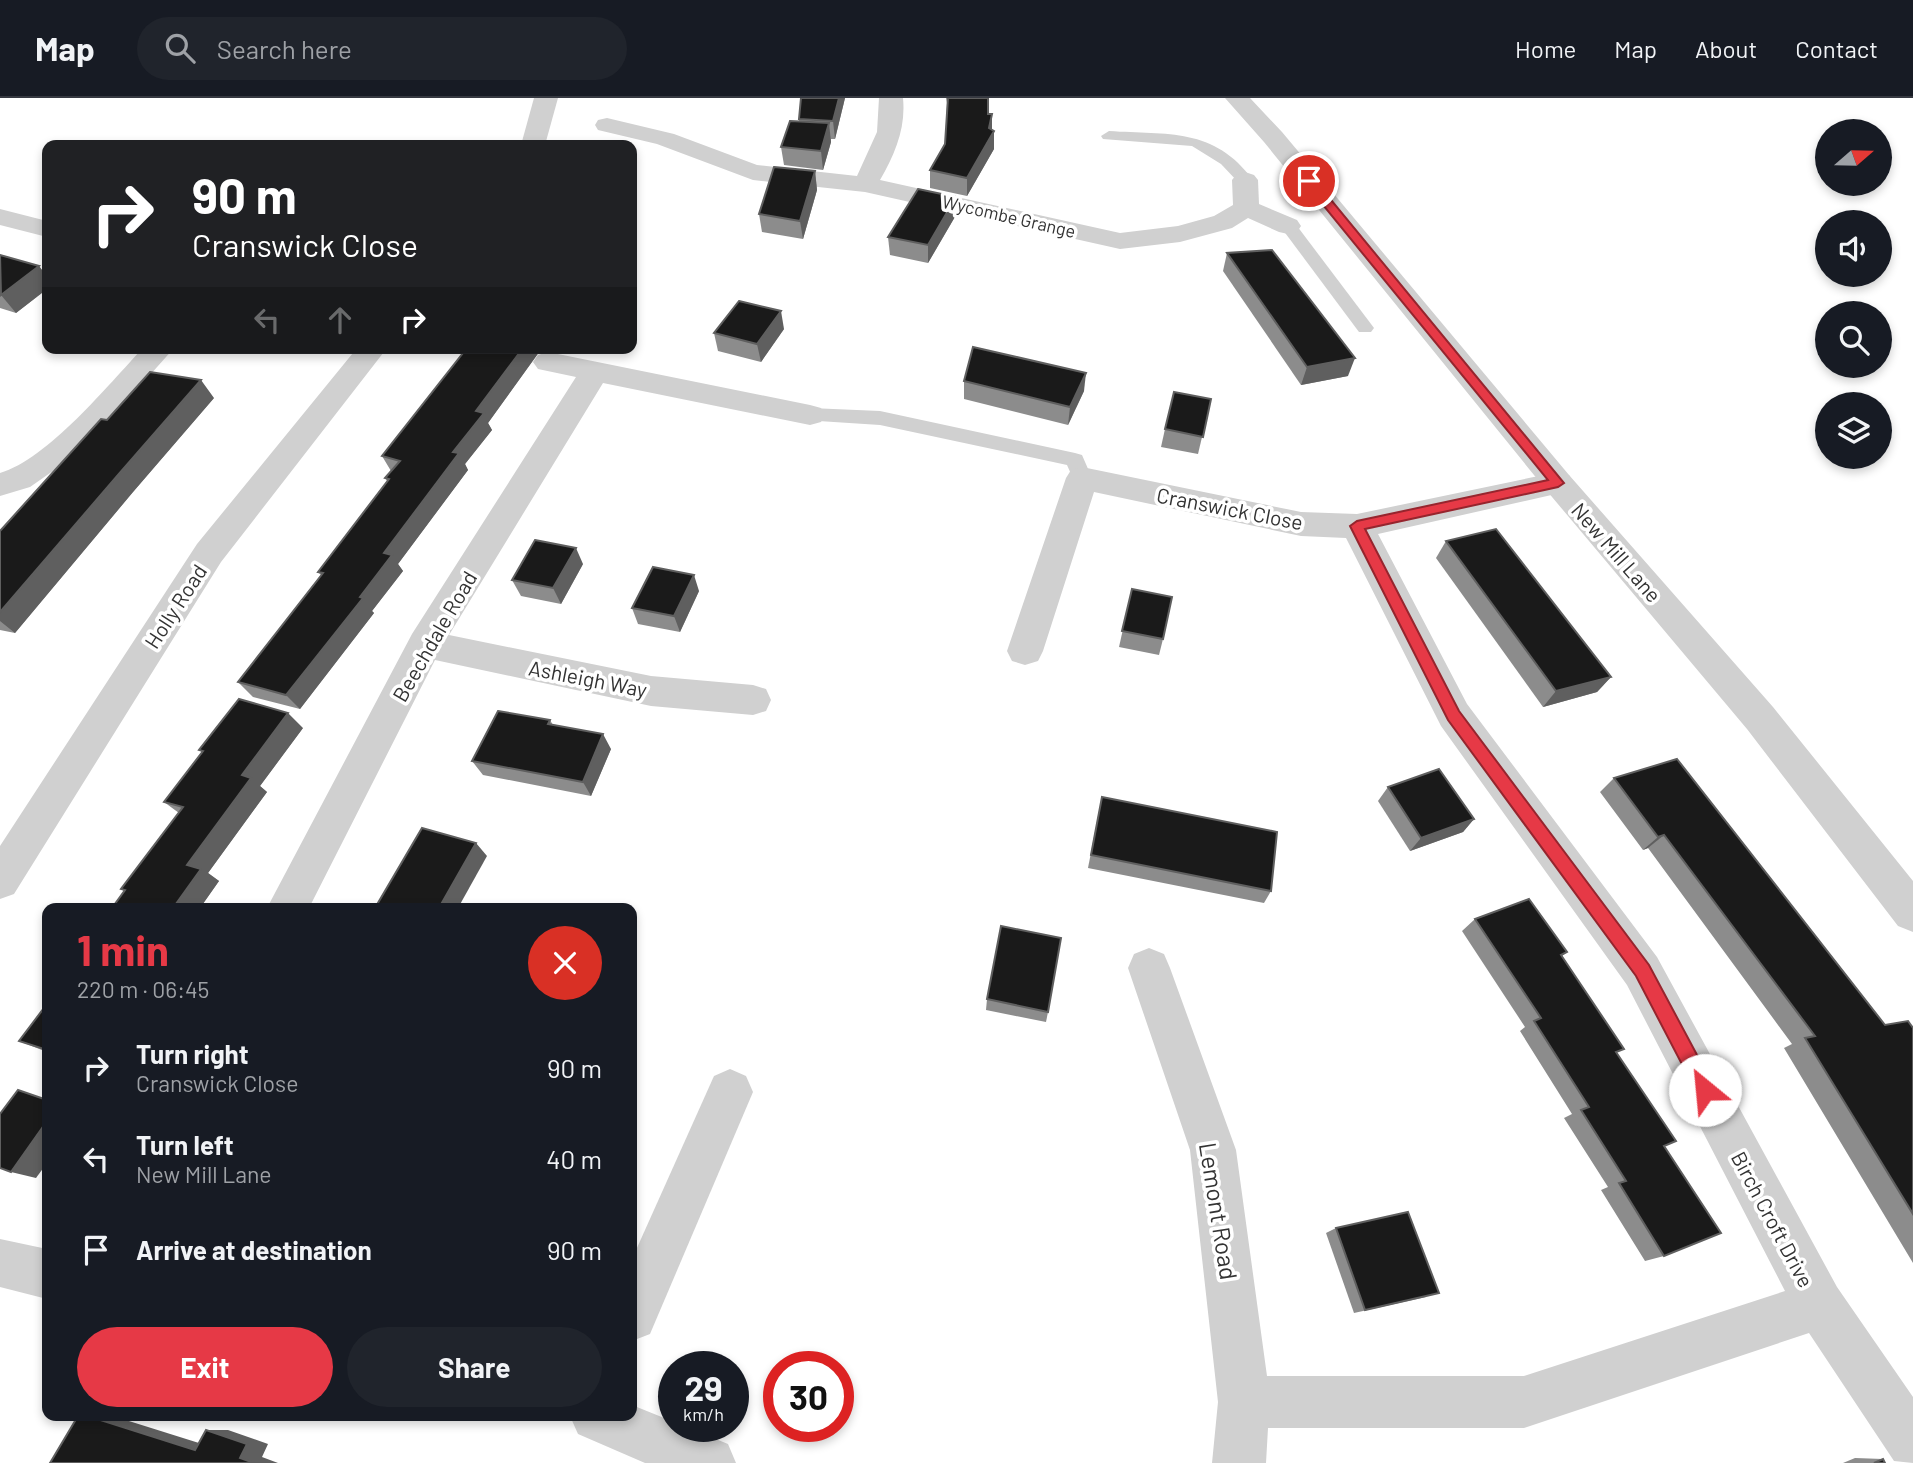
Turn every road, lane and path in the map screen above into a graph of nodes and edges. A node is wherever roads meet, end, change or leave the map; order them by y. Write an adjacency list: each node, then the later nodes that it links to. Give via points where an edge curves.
1 (546, 98): 6 (street)
2 (891, 98): 8 (street, via 894,112 883,156)
3 (1237, 98): 20 (street, New Mill Lane)
4 (605, 126): 8 (street, Wycombe Grange, via 665,139 753,172)
5 (1109, 136): 7 (lane, via 1196,142)
6 (534, 140)
7 (1245, 180): 9 (street)
8 (865, 184): 9 (street, Wycombe Grange, via 1120,241 1180,234 1223,222)
9 (1246, 208): 11 (street)
10 (0, 217): 12 (street)
11 (1288, 226): 13 (lane)
12 (42, 228)
13 (1365, 328)
14 (154, 354): 21 (street, via 48,462 9,485)
15 (368, 354): 26 (street, Holly Road, via 209,553)
16 (553, 355): 17 (street)
17 (594, 373): 18 (street); 23 (street, Beechdale Road)
18 (810, 415): 19 (lane, via 880,418 1074,460)
19 (1082, 478): 22 (street, Cranswick Close, via 1301,524); 24 (street)
20 (1558, 483): 22 (street, Cranswick Close); 28 (street, New Mill Lane, via 1760,718)
21 (0, 485)
22 (1357, 526): 34 (street, Birch Croft Drive, via 1454,715 1643,971)
23 (425, 644): 25 (street, Ashleigh Way, via 651,691); 27 (street, Beechdale Road)
24 (1025, 651)
25 (753, 700)
26 (5, 865)
27 (291, 903)
28 (1913, 913)
29 (1149, 968): 35 (street, Lemont Road, via 1213,1150)
30 (730, 1092): 33 (street)
31 (0, 1263): 32 (street)
32 (42, 1273)
33 (637, 1305)
34 (1819, 1305): 35 (street, Birch Croft Drive, via 1524,1402); 37 (street, Birch Croft Drive)
35 (1244, 1402): 39 (street, Lemont Road)
36 (608, 1421): 38 (street)
37 (1913, 1442)
38 (709, 1463)
39 (1239, 1463)

